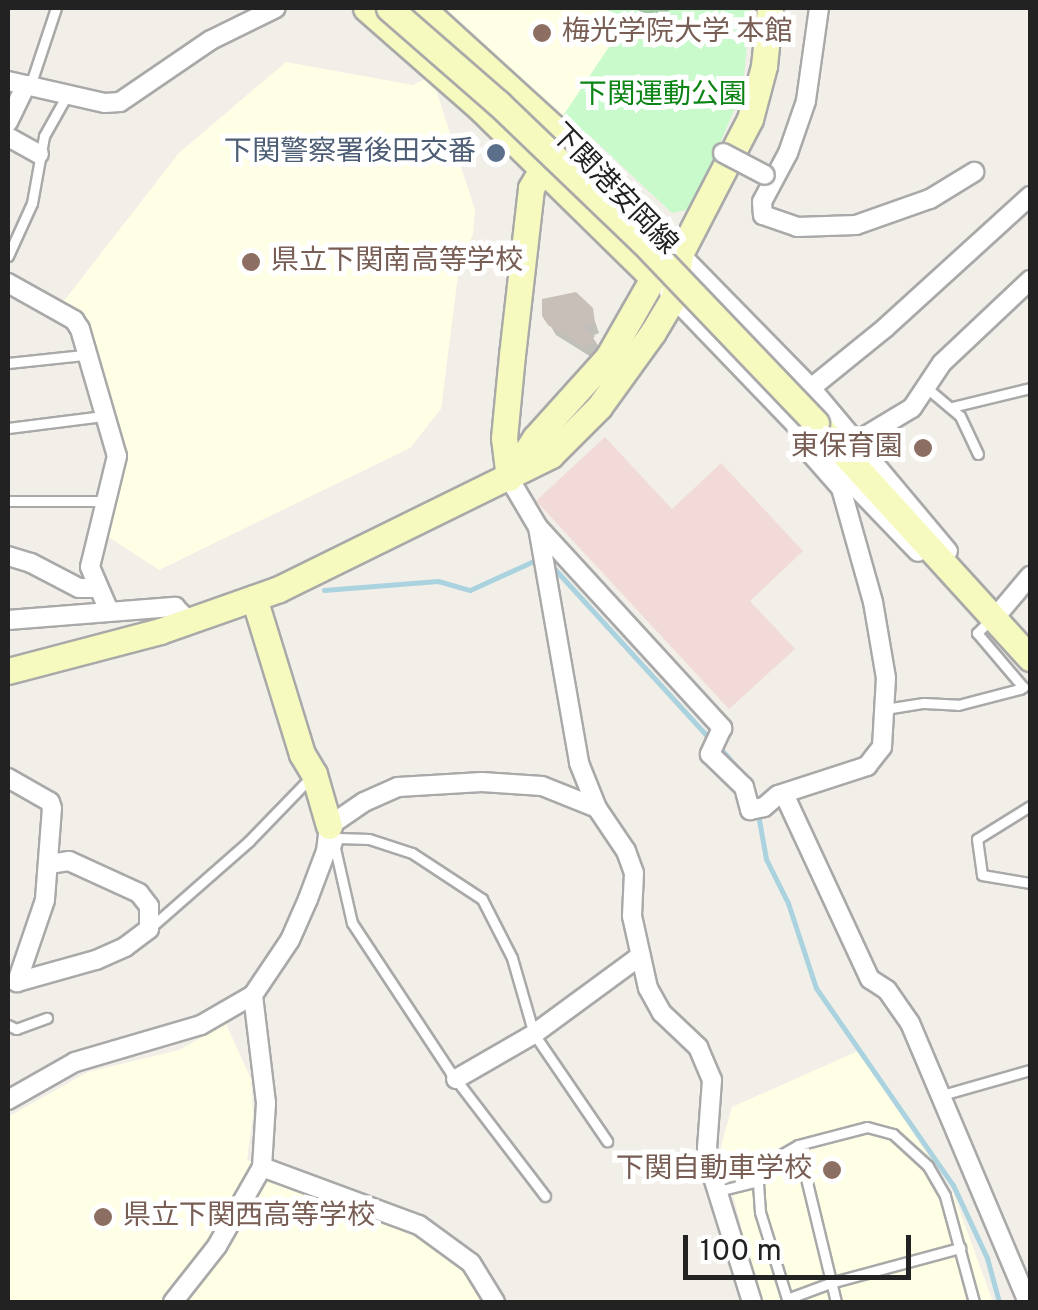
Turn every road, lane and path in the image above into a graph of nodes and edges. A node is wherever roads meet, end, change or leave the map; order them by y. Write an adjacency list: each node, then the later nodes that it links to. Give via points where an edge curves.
1 (56, 8): 9 (lane)
2 (276, 8): 8 (street)
3 (366, 8): 14 (main road, 下関港安岡線)
4 (389, 8): 32 (main road, bridge, via 627,228)
5 (422, 8): 18 (main road, 下関港安岡線)
6 (770, 8): 18 (main road, via 750,119)
7 (819, 8): 16 (street, via 806,100)
8 (253, 12): 10 (street, via 129,99 105,104)
9 (21, 84): 10 (street); 11 (street)
10 (66, 95): 13 (lane)
11 (9, 130): 13 (street)
12 (723, 153): 16 (street, bridge)
13 (39, 154): 19 (lane, via 32,202)
14 (543, 167): 20 (main road, 下関港安岡線); 35 (main road, via 531,188 516,318 504,438)
15 (974, 172): 16 (street, via 902,211 827,229 762,215)
16 (770, 178)
17 (1030, 196): 26 (street)
18 (680, 254): 20 (main road); 23 (main road, 下関港安岡線); 26 (street)
19 (8, 256)
20 (653, 278): 23 (street); 35 (main road, 下関港安岡線, via 608,357 535,438)
21 (1030, 280): 28 (street, via 942,363)
22 (8, 282): 24 (street, via 74,320)
23 (674, 297): 32 (street); 35 (main road, 下関港安岡線, via 599,407 551,455)
24 (84, 354): 25 (lane); 30 (street)
25 (8, 362)
26 (811, 388): 33 (street)
27 (1030, 388): 29 (lane)
28 (928, 389): 29 (lane); 33 (street, via 912,408)
29 (952, 406): 34 (lane)
30 (103, 416): 31 (lane); 36 (street, via 117,456)
31 (8, 428)
32 (818, 436): 44 (street); 47 (main road); 49 (street, via 812,455 841,488 873,602)
33 (857, 441): 44 (street)
34 (978, 454)
35 (509, 478): 38 (street); 42 (main road, 下関港安岡線)
36 (107, 500): 37 (lane); 41 (street, via 91,558)
37 (8, 501)
38 (538, 527): 52 (street, via 722,728 714,743 759,808); 54 (street, via 575,744)
39 (8, 556): 41 (street, via 79,588)
40 (1030, 576): 44 (street)
41 (97, 588): 43 (street)
42 (254, 598): 46 (main road, 下関港安岡線); 50 (main road)
43 (109, 611): 45 (street); 46 (street, via 176,607)
44 (993, 618): 47 (street); 49 (lane, via 977,634 1020,689 958,705)
45 (8, 620)
46 (189, 622): 48 (main road, 下関港安岡線)
47 (1030, 658)
48 (8, 671)
49 (885, 709): 52 (street, via 876,758)
50 (314, 774): 55 (main road); 58 (lane)
51 (8, 778): 56 (street, via 50,802)
52 (784, 794): 62 (street, via 870,980 887,990)
53 (1030, 806): 57 (lane, via 977,839 982,875)
54 (597, 808): 55 (street, via 542,786 450,782 398,786); 59 (street, via 634,873 632,916)
55 (329, 826): 61 (street, via 326,852 296,926)
56 (50, 864): 58 (street, via 69,861 134,890 149,906); 60 (street, via 45,900)
57 (1030, 883)
58 (149, 929): 60 (street, via 96,960)
59 (640, 956): 65 (street); 75 (street, via 662,1013 698,1047 712,1080 707,1148)
60 (12, 985)
61 (254, 994): 69 (street, via 202,1025 75,1062); 72 (street, via 266,1103)
62 (898, 1012): 68 (street); 73 (street, via 901,1032 966,1170)
63 (47, 1018): 64 (lane)
64 (8, 1026)
65 (534, 1034): 67 (street); 67 (lane, via 512,958 482,899 412,853 369,838 338,838 352,923); 70 (lane)
66 (1030, 1070): 68 (lane)
67 (456, 1080): 76 (lane)
68 (942, 1095): 73 (street)
69 (8, 1100)
70 (607, 1141)
71 (798, 1145): 74 (lane); 77 (lane, via 868,1127 894,1134 928,1166); 78 (lane)
72 (262, 1167): 80 (street, via 217,1246); 81 (street, via 419,1225 471,1264)
73 (973, 1167): 85 (street)
74 (758, 1181): 75 (lane); 79 (lane, via 760,1212)
75 (718, 1191): 82 (street)
76 (545, 1196)
77 (960, 1248): 78 (lane); 84 (lane)
78 (830, 1282): 79 (lane); 83 (lane)
79 (788, 1301)
80 (173, 1302)
81 (496, 1302)
82 (752, 1302)
83 (836, 1302)
84 (974, 1302)
85 (1028, 1302)

